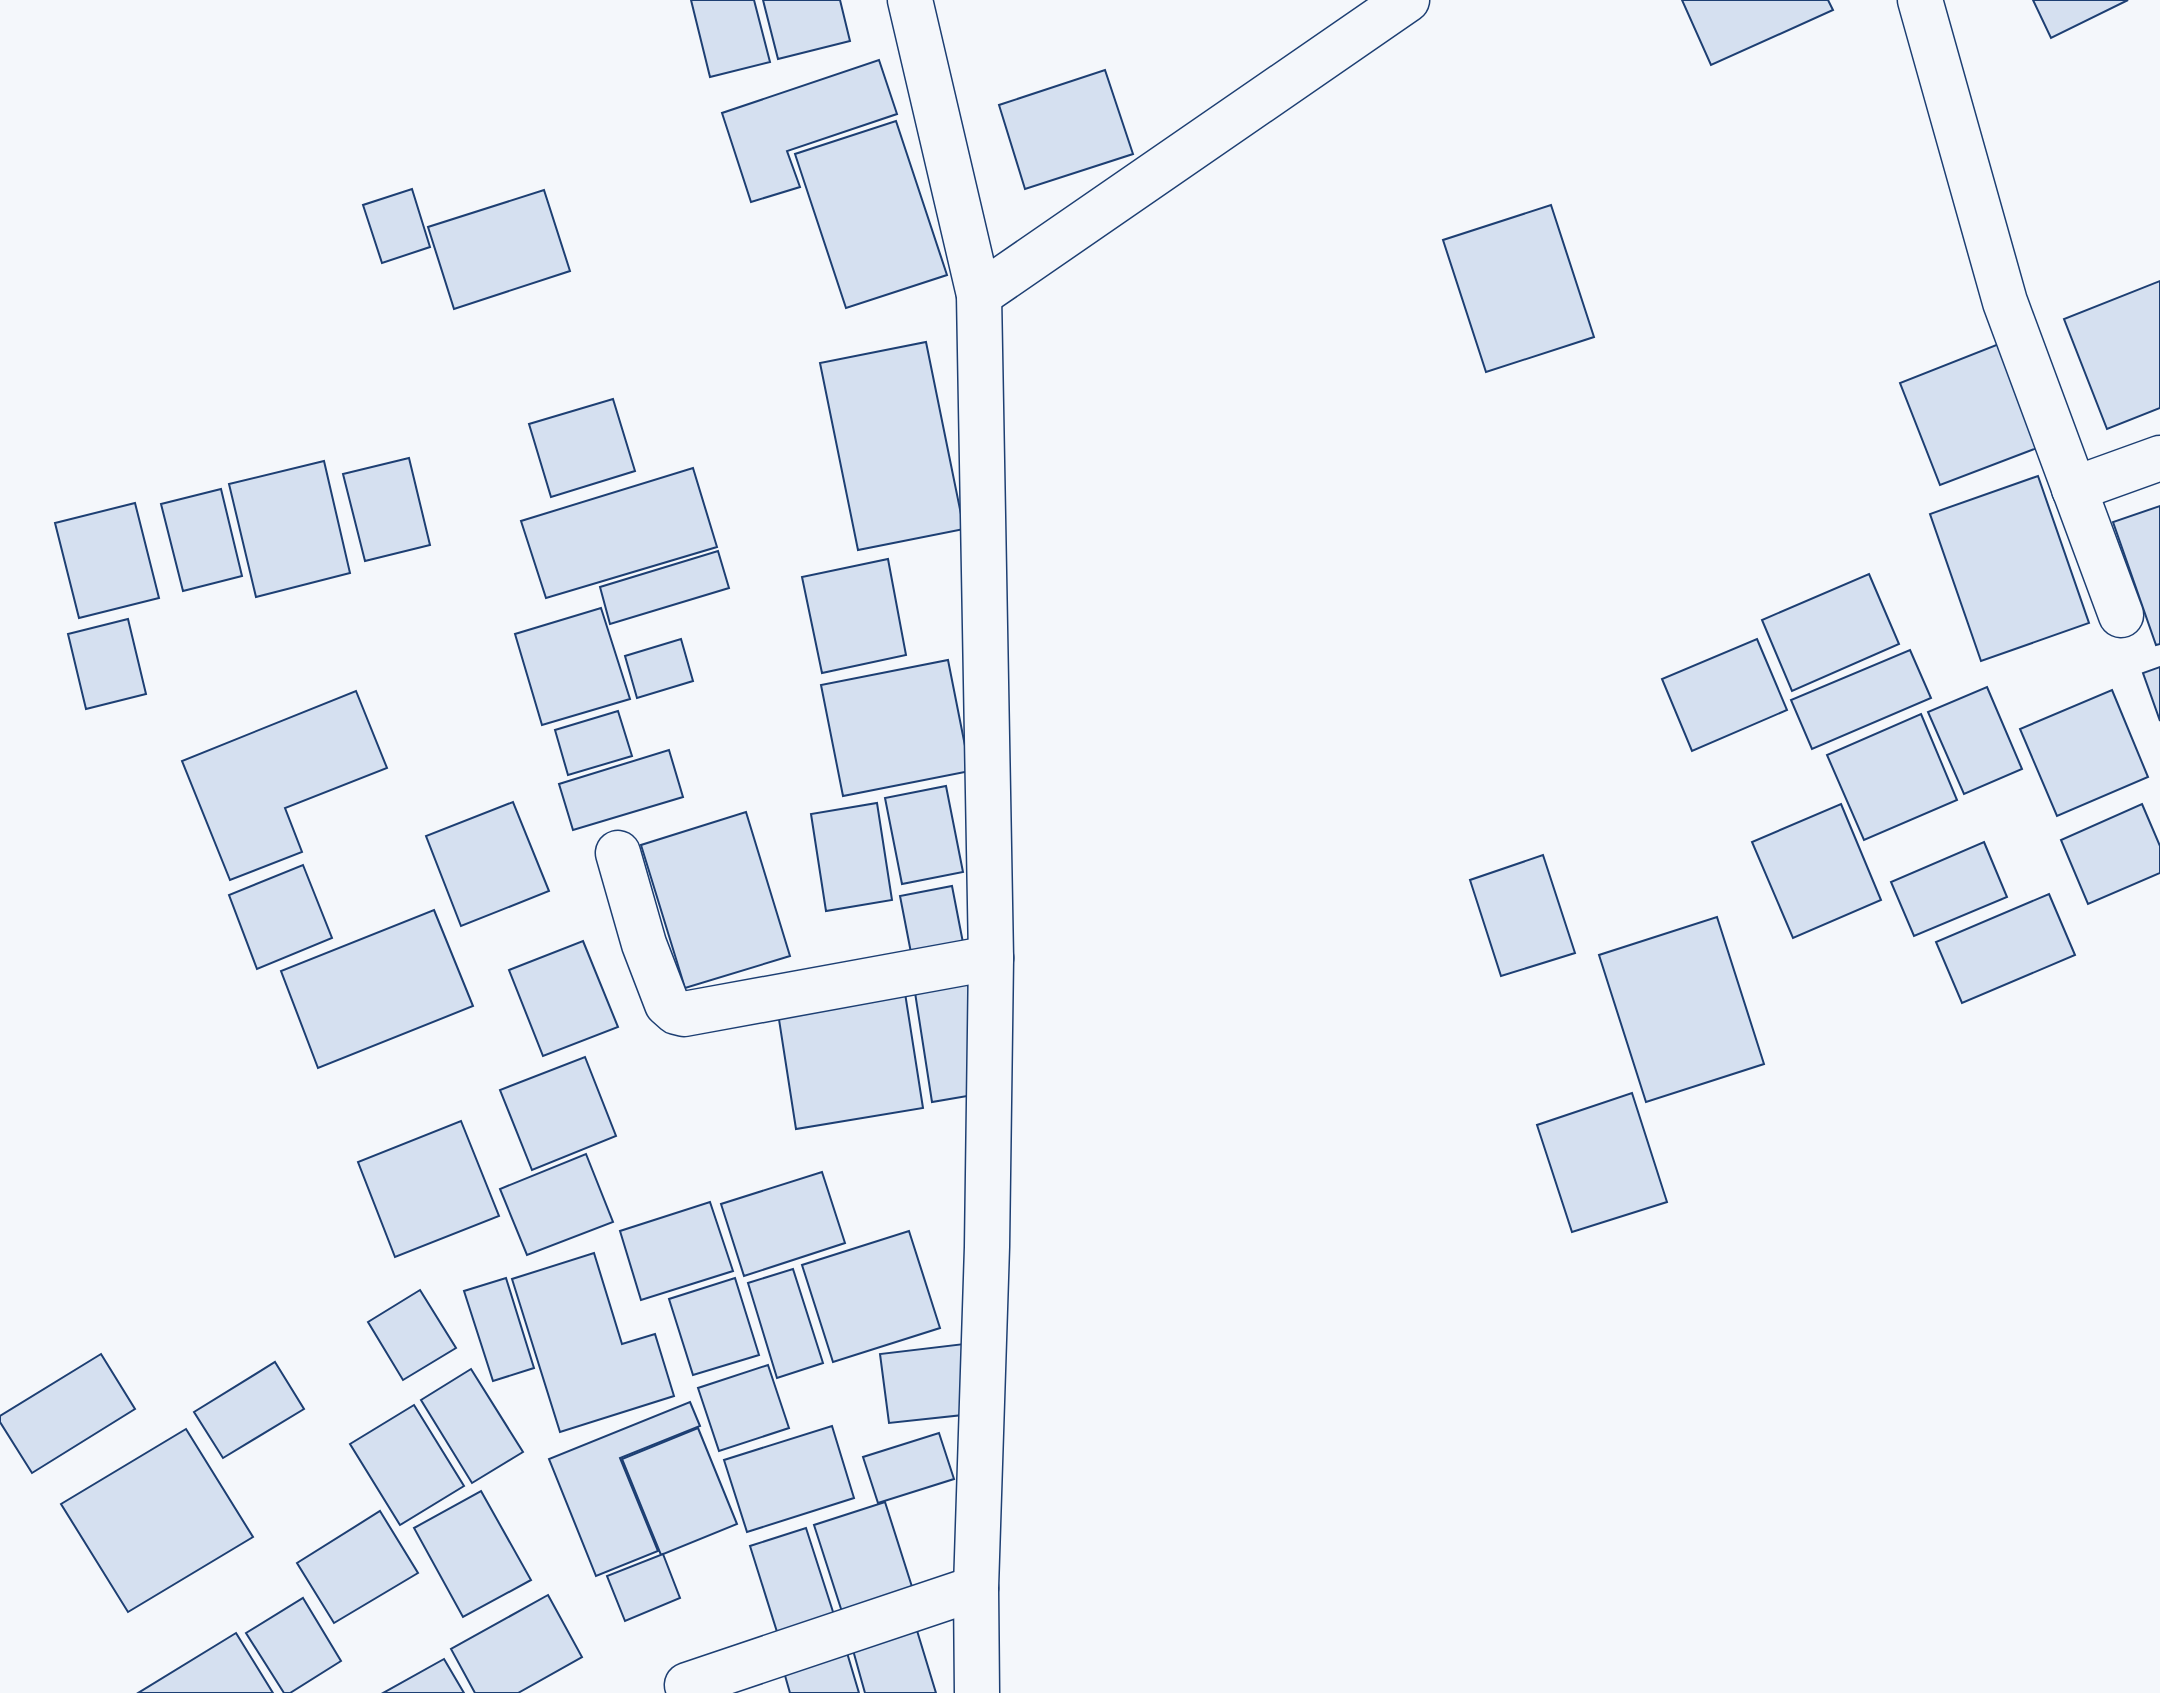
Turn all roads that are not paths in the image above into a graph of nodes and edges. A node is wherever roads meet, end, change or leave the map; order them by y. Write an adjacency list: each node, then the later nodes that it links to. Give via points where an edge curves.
1 (910, 0): 4 (street)
2 (1407, 0): 4 (street)
3 (1920, 0): 6 (street, via 2005,302)
4 (979, 295): 9 (street)
5 (2160, 458): 6 (street)
6 (2074, 489): 7 (street)
7 (2121, 615)
8 (618, 853): 9 (street, via 644,944 667,1004 676,1012)
9 (991, 958): 10 (street)
10 (976, 1588): 11 (street); 12 (street)
11 (687, 1685)
12 (977, 1693)

